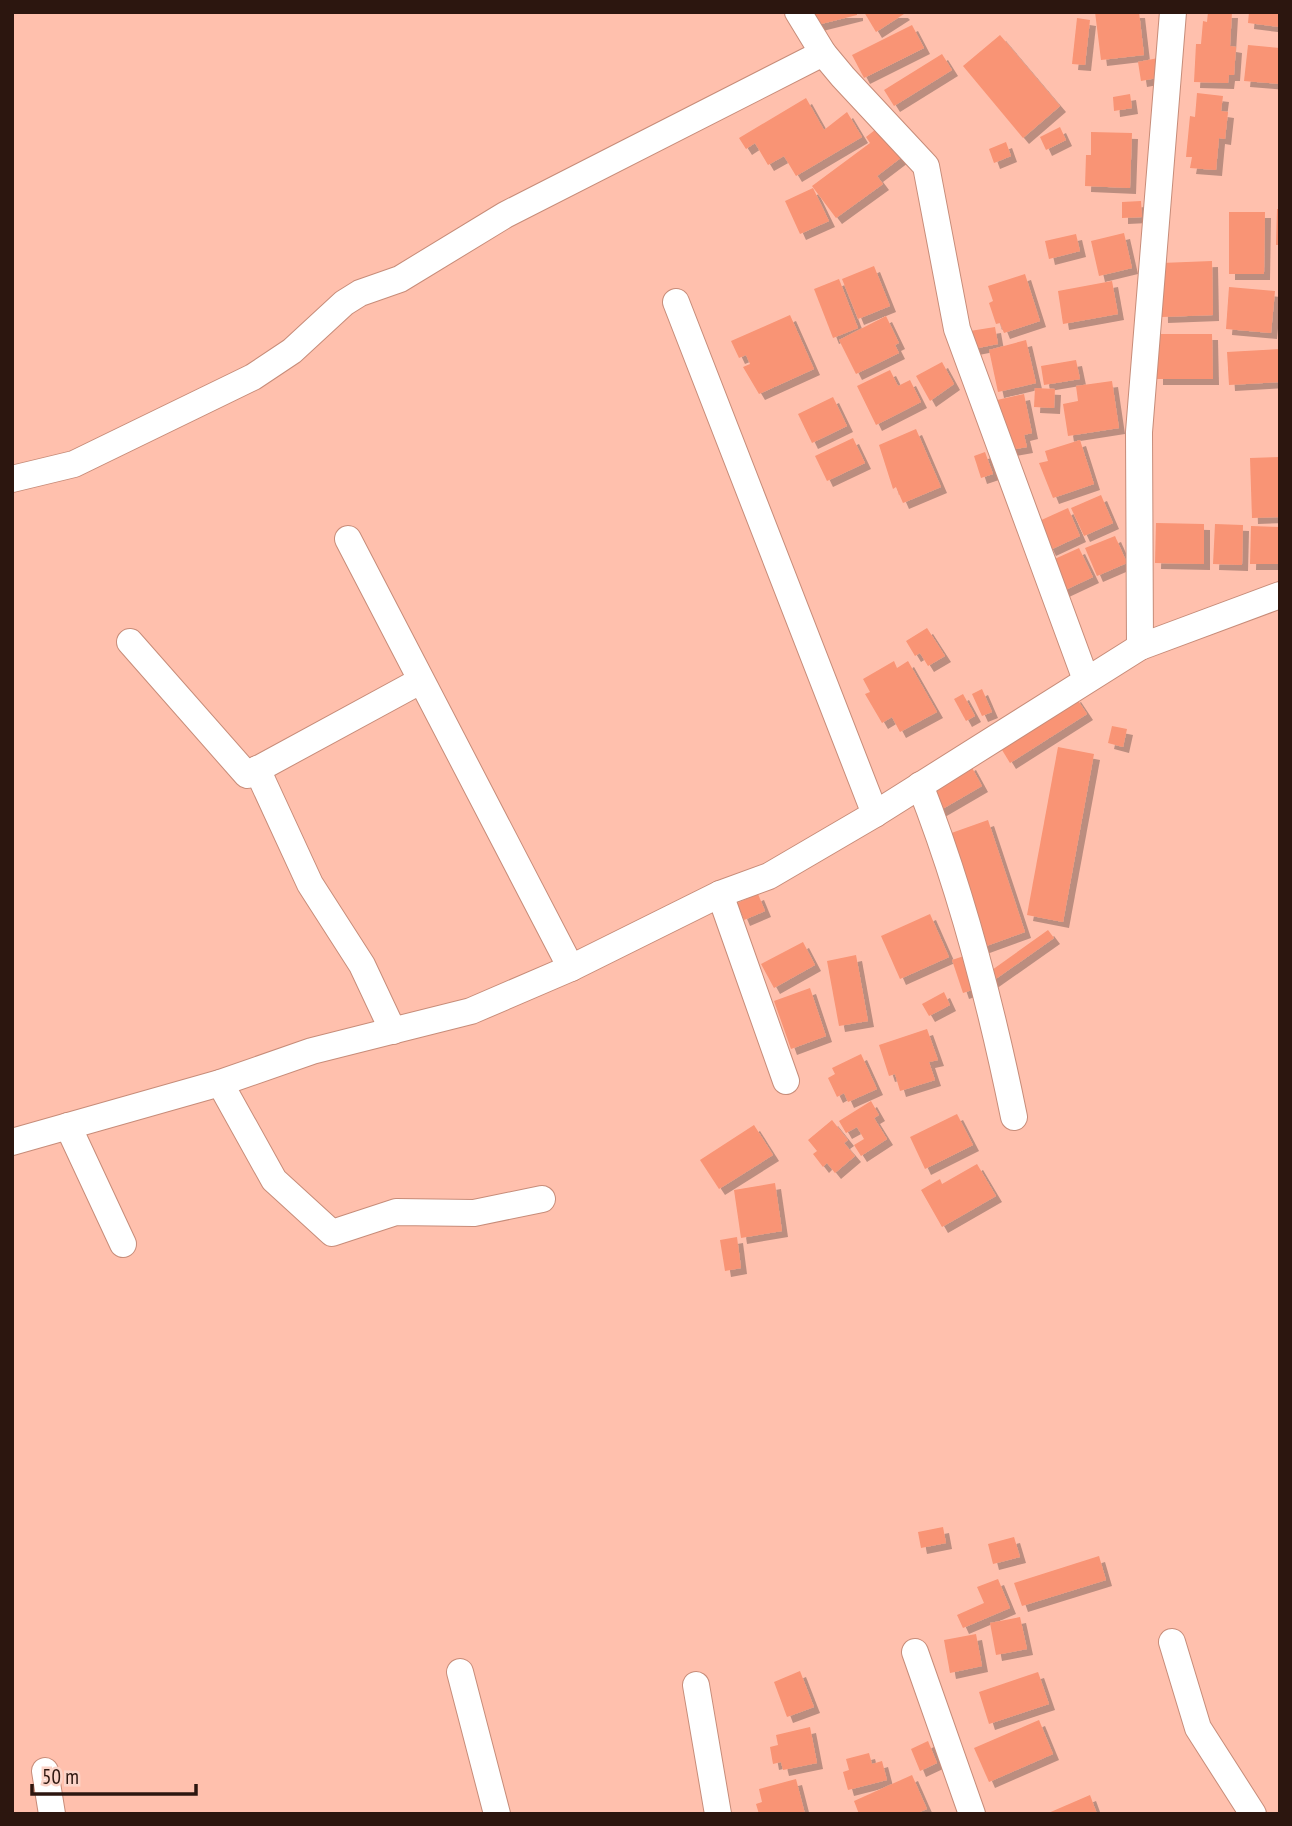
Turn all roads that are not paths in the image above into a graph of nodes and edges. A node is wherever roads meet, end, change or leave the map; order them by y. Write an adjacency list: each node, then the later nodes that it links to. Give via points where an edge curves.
1 (798, 12): 3 (street)
2 (1173, 12): 9 (street, via 1139,432)
3 (823, 53): 5 (street, via 505,215 400,279 360,293 292,351 253,377 74,464); 10 (street, via 926,166 957,329)
4 (676, 302): 14 (street)
5 (12, 480)
6 (348, 539): 11 (street)
7 (1280, 596): 9 (street)
8 (130, 642): 12 (street, via 247,775)
9 (1140, 647): 10 (street)
10 (1086, 680): 13 (street)
11 (420, 681): 12 (street); 16 (street)
12 (257, 769): 17 (street, via 310,884 362,965)
13 (920, 785): 14 (street); 20 (street, via 966,921 996,1028)
14 (875, 814): 15 (street, via 769,876)
15 (720, 894): 16 (street); 18 (street)
16 (571, 968): 17 (street, via 471,1011)
17 (393, 1031): 19 (street, via 312,1051)
18 (786, 1081)
19 (220, 1083): 21 (street); 23 (street, via 274,1180 331,1233 396,1212 474,1213)
20 (1014, 1117)
21 (68, 1126): 22 (street); 24 (street)
22 (12, 1142)
23 (542, 1199)
24 (123, 1244)
25 (1172, 1642): 34 (street, via 1198,1728)
26 (915, 1652): 33 (street)
27 (460, 1672): 31 (street)
28 (696, 1685): 32 (street)
29 (45, 1771): 30 (street)
30 (52, 1814)
31 (496, 1814)
32 (718, 1814)
33 (972, 1814)
34 (1253, 1814)

